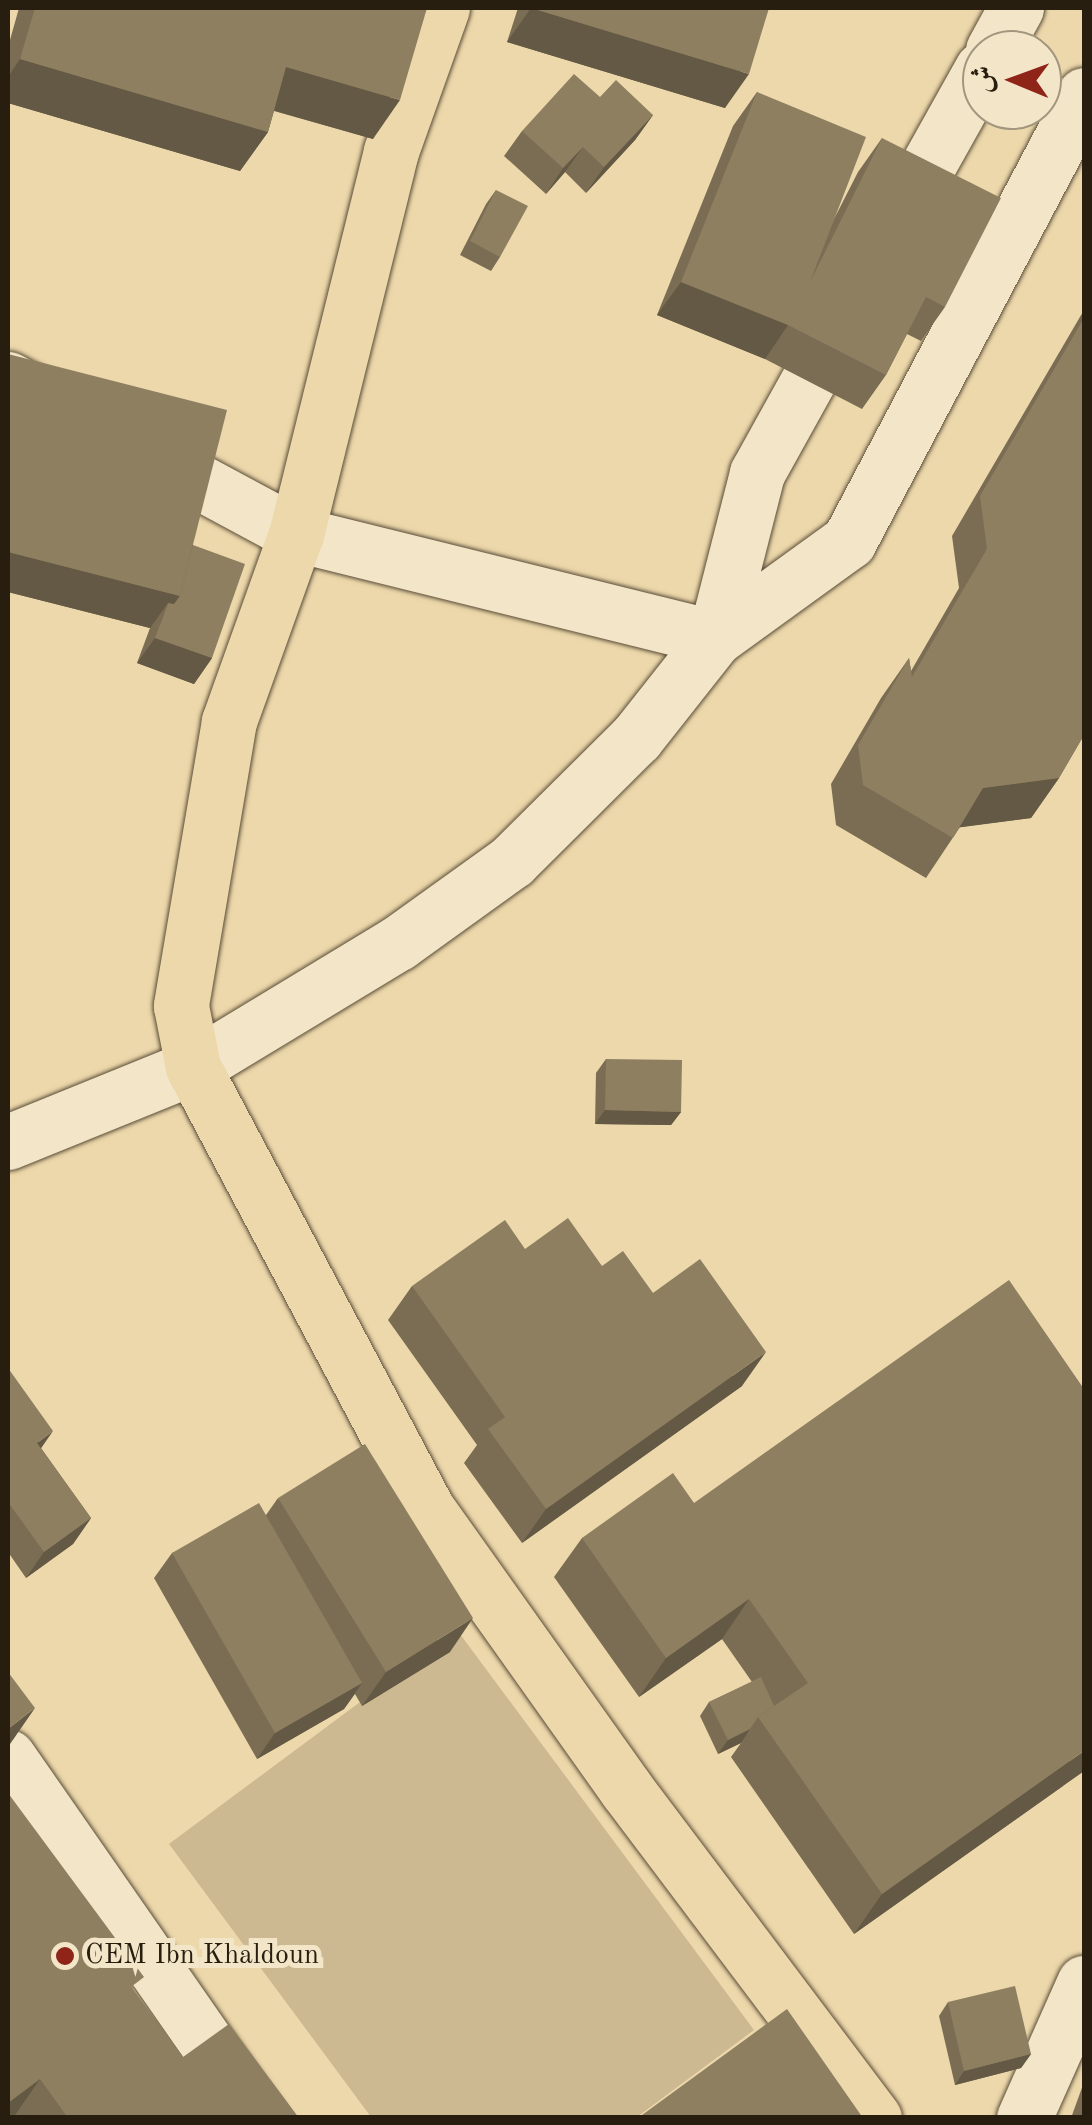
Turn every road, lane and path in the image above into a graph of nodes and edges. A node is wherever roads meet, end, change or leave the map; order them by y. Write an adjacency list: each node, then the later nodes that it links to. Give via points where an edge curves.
1 (442, 8): 7 (main road, via 390,151)
2 (1016, 8): 3 (main road)
3 (1004, 30)
4 (1084, 95): 8 (main road, via 848,542)
5 (962, 105): 8 (main road, via 756,473)
6 (8, 379): 7 (main road)
7 (296, 534): 8 (main road); 9 (main road, via 230,721 181,1006)
8 (715, 638): 9 (main road, via 636,738 512,861 398,943)
9 (193, 1067): 10 (main road); 14 (main road, via 425,1506 626,1789)
10 (8, 1142)
11 (8, 1756): 13 (main road)
12 (1084, 1982): 15 (main road)
13 (259, 2118)
14 (874, 2118)
15 (1024, 2118)

